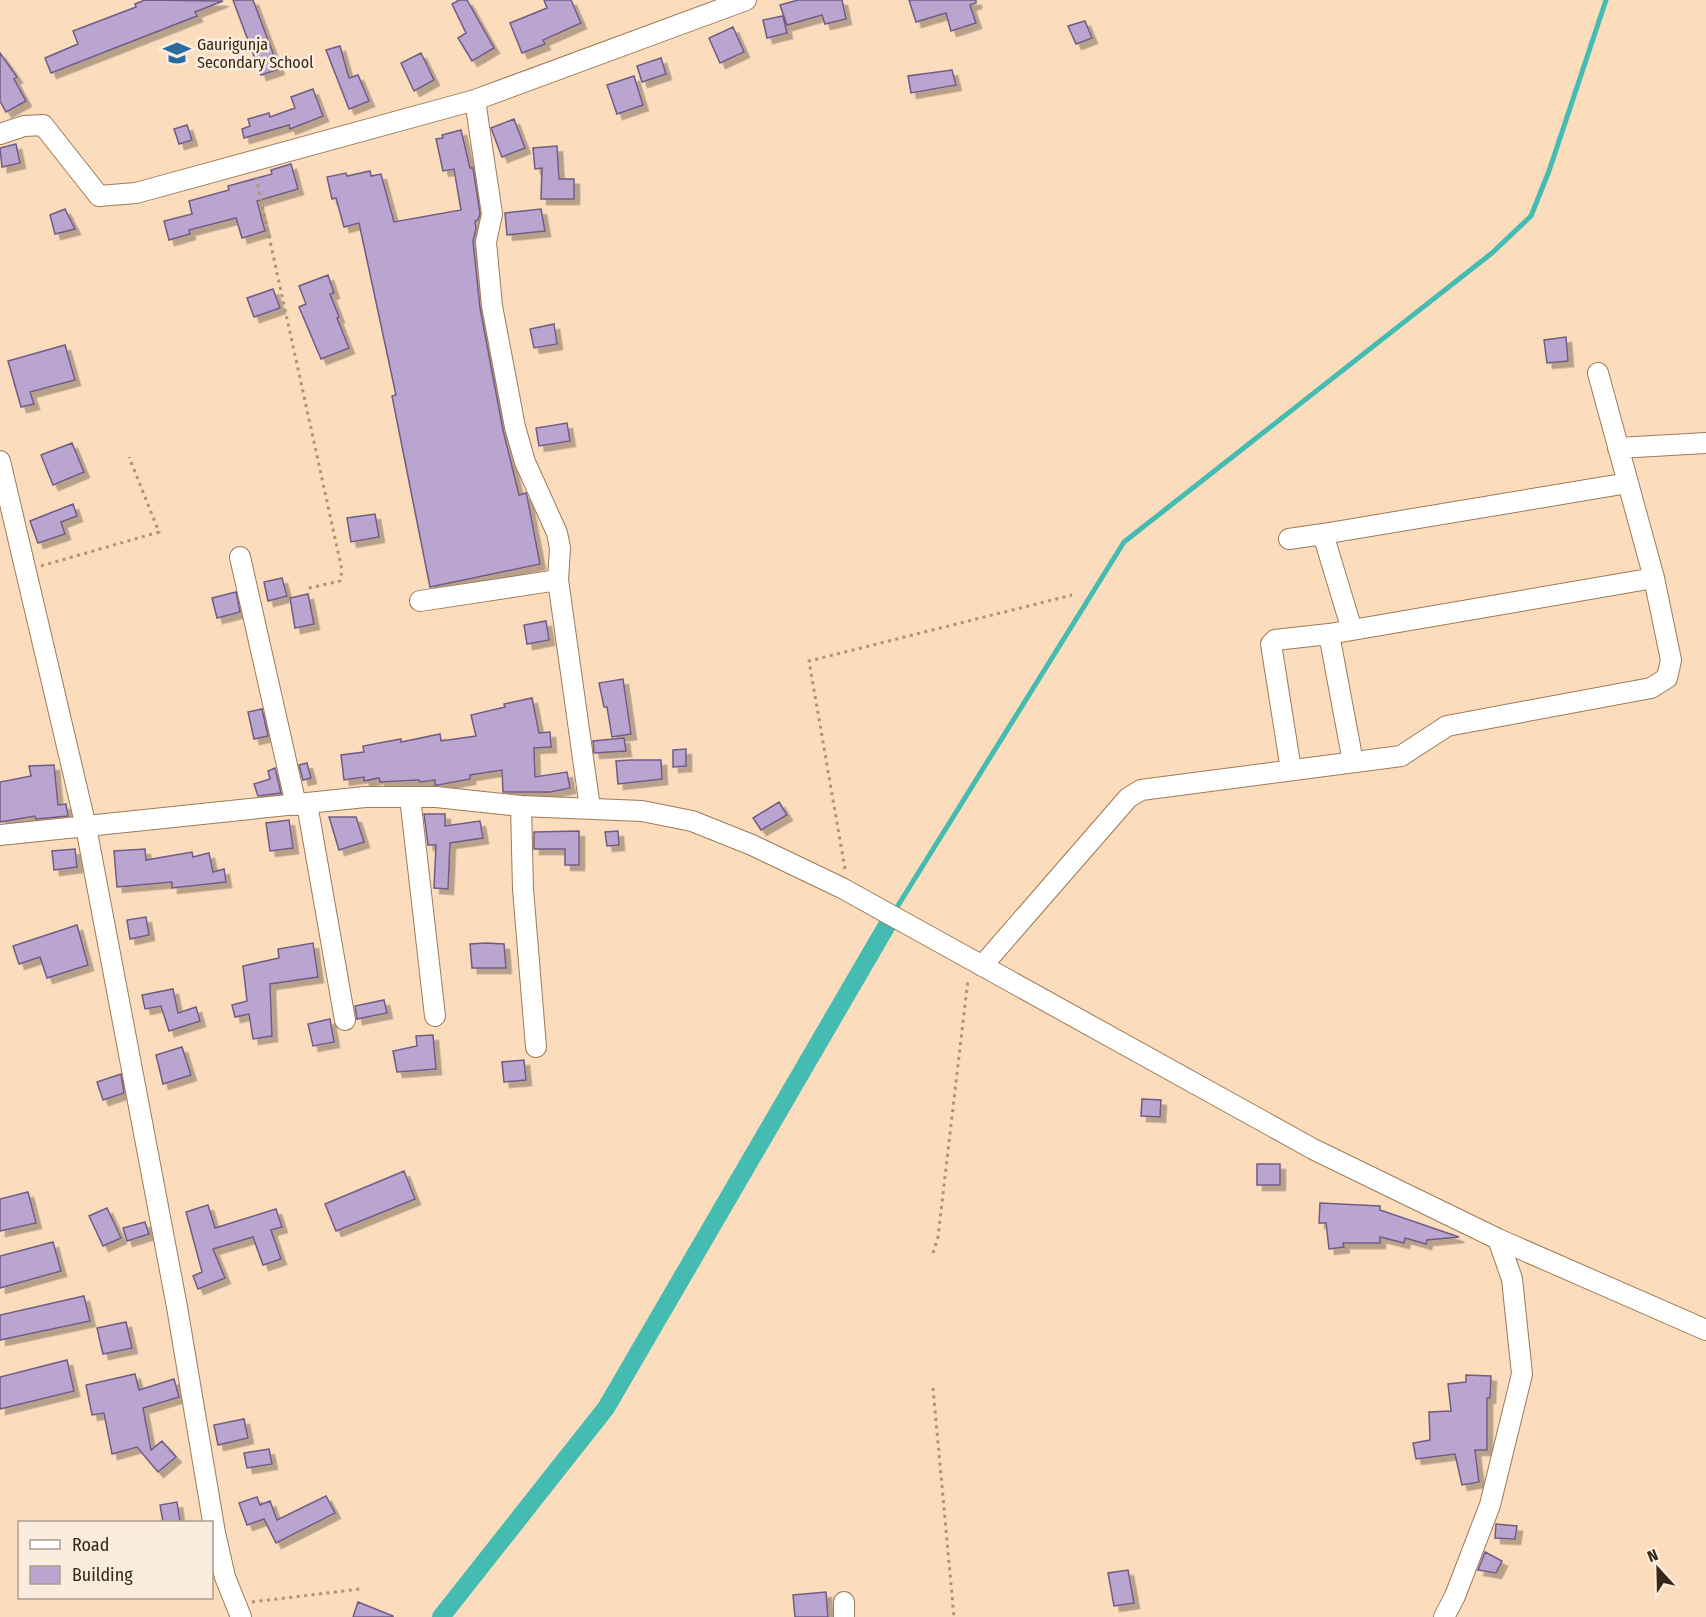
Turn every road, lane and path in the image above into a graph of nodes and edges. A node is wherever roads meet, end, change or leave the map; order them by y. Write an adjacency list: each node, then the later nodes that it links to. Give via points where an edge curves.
1 (746, 0): 2 (street)
2 (475, 100): 4 (street); 16 (street, via 492,214 486,242 492,306 525,462 557,533)
3 (0, 134): 4 (street, via 43,125 99,196 136,193)
4 (253, 160): 17 (path, via 342,570 340,581)
5 (1598, 373): 7 (street)
6 (1706, 443): 7 (street)
7 (1618, 448): 10 (street)
8 (129, 457): 14 (path, via 159,532)
9 (0, 461): 14 (street)
10 (1628, 483): 11 (street); 15 (street)
11 (1323, 534): 12 (street); 20 (street)
12 (1289, 539)
13 (240, 557): 25 (street)
14 (25, 571): 28 (street)
15 (1654, 578): 20 (street); 22 (street, via 1671,660 1667,678 1651,688 1447,726 1401,756)
16 (558, 580): 19 (street); 27 (street)
17 (304, 590)
18 (1072, 595): 30 (path, via 809,661 845,859 846,880)
19 (420, 601)
20 (1352, 630): 21 (street)
21 (1329, 634): 22 (street); 23 (street, via 1281,639 1271,644)
22 (1353, 762): 23 (street)
23 (1291, 771): 31 (street, via 1141,790 1128,798)
24 (410, 797): 25 (street, via 364,797); 26 (street); 32 (street)
25 (302, 805): 28 (street); 33 (street)
26 (521, 806): 27 (street); 34 (street, via 523,889)
27 (590, 808): 30 (street, via 642,810 692,821)
28 (86, 827): 29 (street); 40 (street, via 177,1307)
29 (0, 835)
30 (842, 888): 31 (street)
31 (976, 963): 35 (street, via 1313,1149); 36 (path)
32 (435, 1016)
33 (345, 1020)
34 (536, 1047)
35 (1498, 1239): 37 (street); 44 (street, via 1512,1278 1522,1374 1490,1504)
36 (933, 1253)
37 (1706, 1330)
38 (933, 1388): 43 (path)
39 (213, 1521): 42 (street, via 225,1577)
40 (213, 1521)
41 (360, 1589): 42 (path)
42 (238, 1610)
43 (954, 1617)
44 (1444, 1617)

